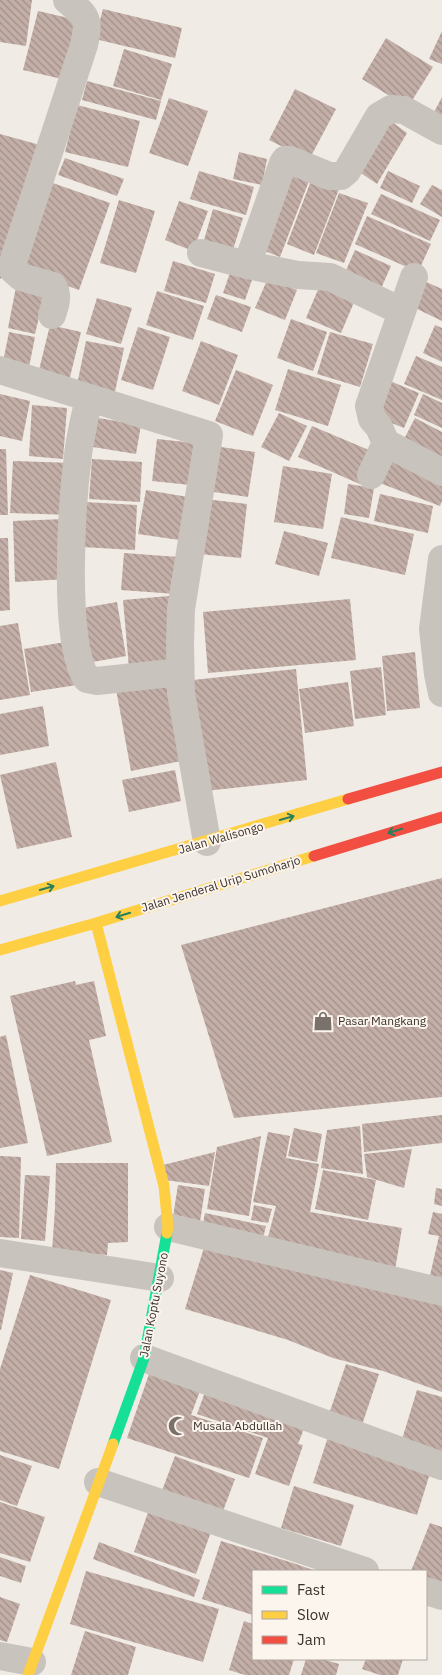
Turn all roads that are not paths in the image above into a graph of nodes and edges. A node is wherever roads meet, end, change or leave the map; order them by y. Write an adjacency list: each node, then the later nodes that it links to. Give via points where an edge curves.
1 (67, 0): 7 (street, via 85,16 88,31 13,270 21,276 53,286 56,298)
2 (442, 131): 4 (street, via 404,110 391,109 379,116 341,176 329,176 285,160)
3 (201, 253): 4 (street)
4 (247, 265): 6 (street, via 298,275 330,277)
5 (414, 277): 6 (street)
6 (401, 311): 10 (street, via 369,406 372,419)
7 (52, 315)
8 (0, 370): 9 (street)
9 (89, 398): 14 (street, via 209,435 181,609); 14 (street, via 78,454 71,571 74,628 81,670 87,679 97,681)
10 (386, 443): 11 (street); 12 (street)
11 (442, 472)
12 (371, 476)
13 (442, 559): 15 (street, via 433,629)
14 (180, 672): 18 (street)
15 (442, 693)
16 (442, 772): 18 (main road, Jalan Walisongo, one-way to 16)
17 (442, 817): 20 (main road, Jalan Jenderal Urip Sumoharjo, one-way to 20)
18 (207, 842): 19 (main road, Jalan Walisongo, one-way to 18)
19 (0, 901)
20 (96, 923): 21 (main road, Jalan Jenderal Urip Sumoharjo); 22 (main road, Jalan Koptu Suyono, via 164,1186)
21 (0, 950)
22 (168, 1227): 24 (main road, Jalan Koptu Suyono); 25 (street)
23 (0, 1253): 24 (street)
24 (160, 1278): 26 (main road, Jalan Koptu Suyono)
25 (442, 1292)
26 (144, 1358): 27 (street); 28 (main road, Jalan Koptu Suyono)
27 (442, 1466)
28 (98, 1482): 29 (street); 33 (main road, Jalan Koptu Suyono)
29 (362, 1570)
30 (427, 1591): 31 (street)
31 (442, 1596)
32 (0, 1656): 33 (street)
33 (30, 1669)

